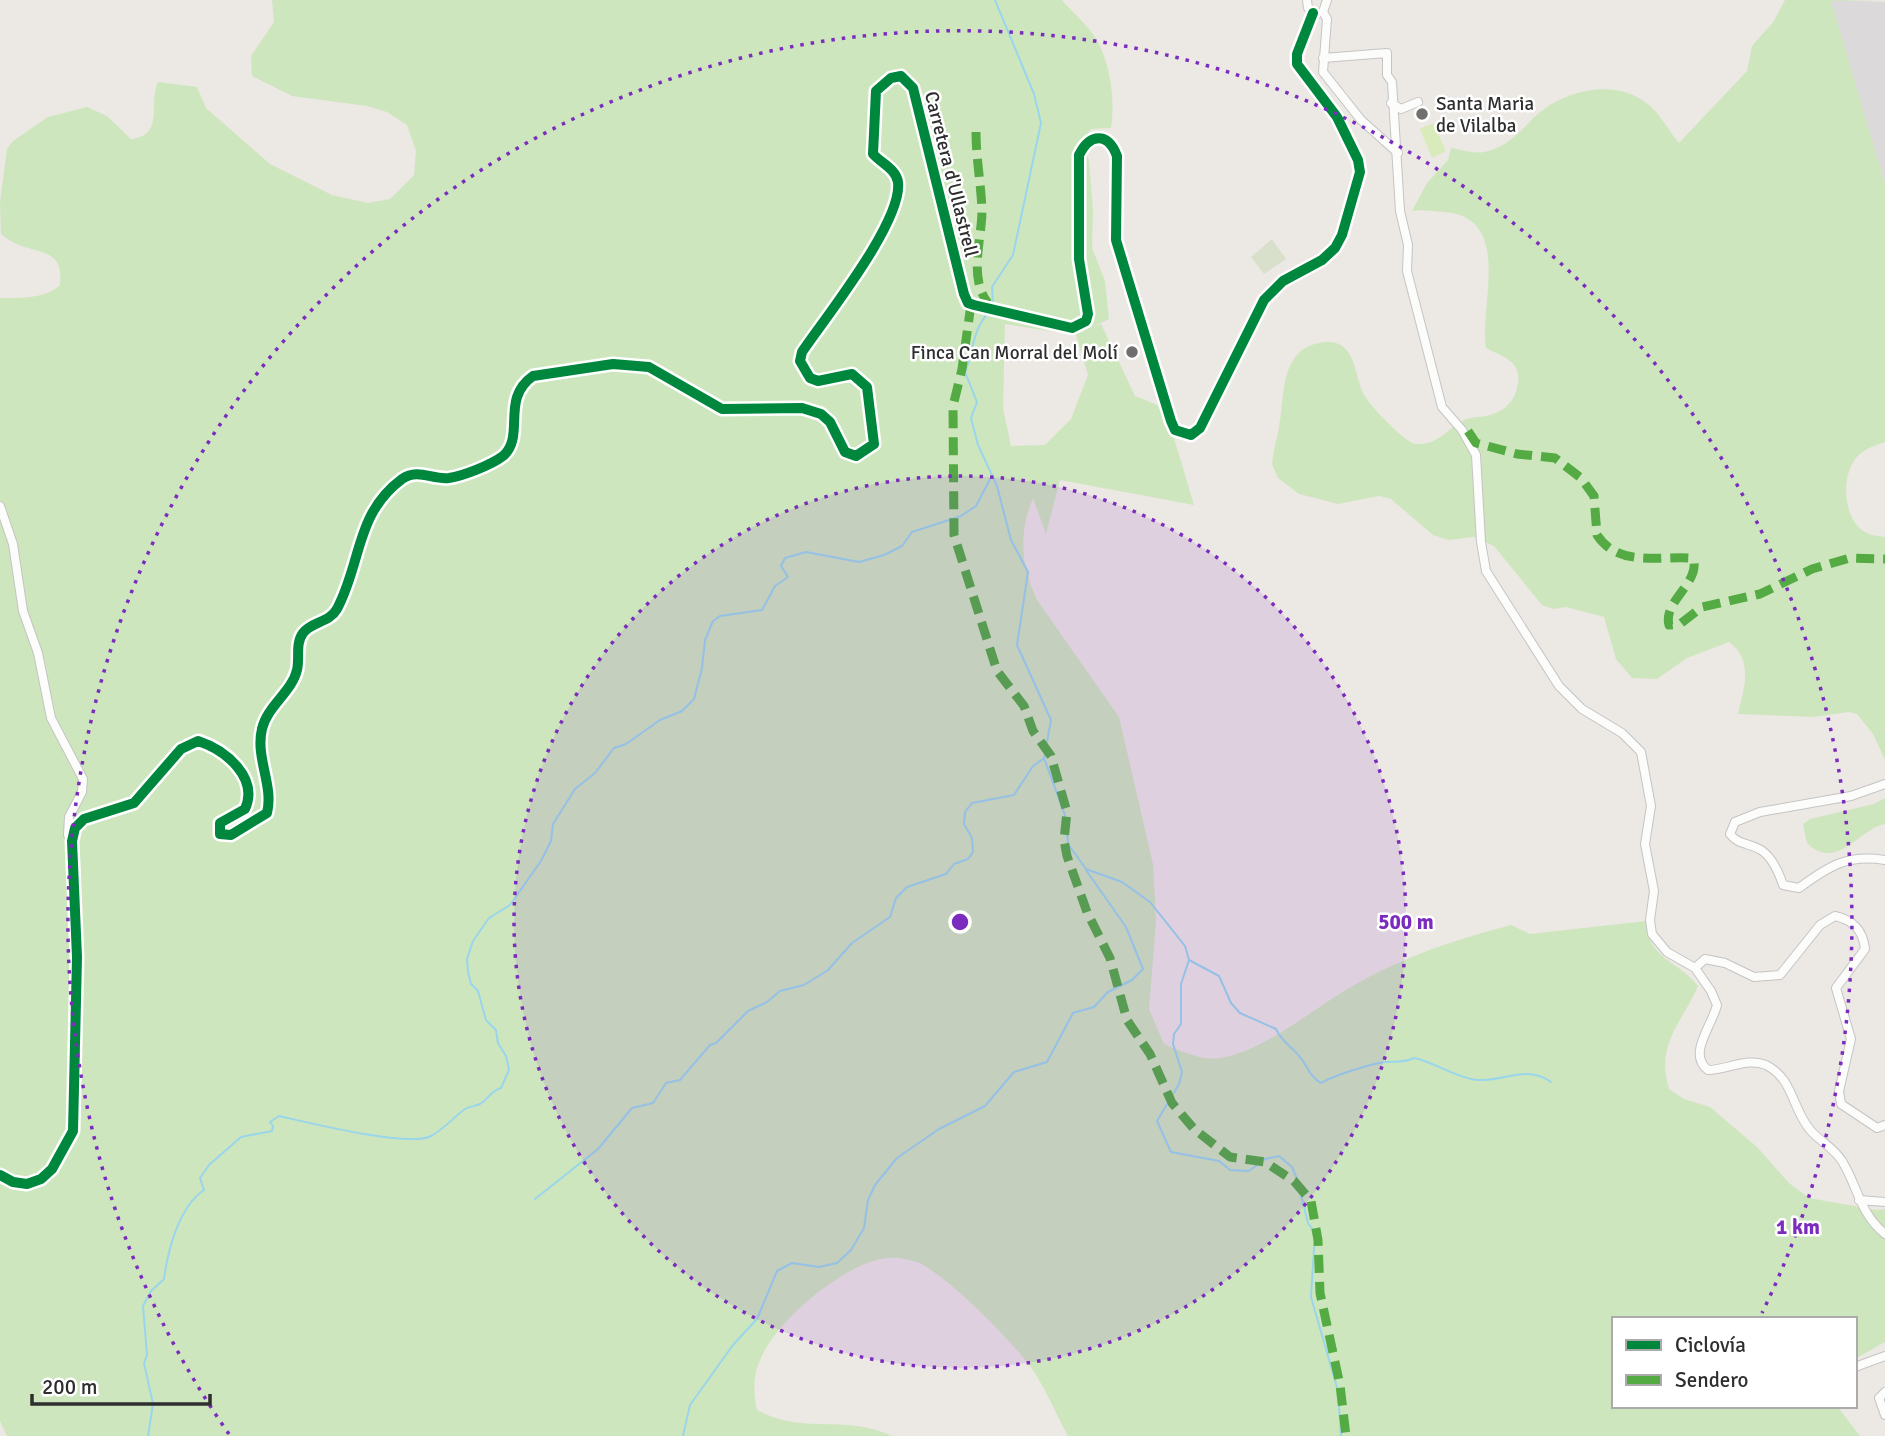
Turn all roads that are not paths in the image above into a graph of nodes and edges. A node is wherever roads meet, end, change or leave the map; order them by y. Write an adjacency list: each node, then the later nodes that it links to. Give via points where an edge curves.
1 (1307, 0): 4 (street)
2 (1327, 0): 3 (street)
3 (1323, 12): 4 (street); 5 (street, via 1327,19)
4 (1313, 13): 11 (street, Carretera d'Ullastrell, via 1297,64 1337,117 1360,172 1335,248 1283,281 1264,300 1200,428 1191,435 1182,434 1171,421 1116,240 1117,156 1112,144 1093,137 1079,155 1079,259 1086,321 1072,328 974,306 964,294 913,89 901,76 891,78 876,91 871,147 898,183 886,225 800,361 810,378 818,381 852,374 867,387 874,444 856,456 845,452 821,414 802,408 722,409 649,366 613,365 533,376 516,395 512,442 500,458 450,478 405,477 374,506 335,612 303,634 297,670 262,727 261,764 268,813 231,835 220,834 220,823 245,809 250,788 242,771 198,741 181,749 134,803 84,819 75,828)
5 (1323, 58): 7 (street, via 1387,54); 8 (street, via 1323,72 1353,111)
6 (1418, 102): 7 (street, via 1401,109)
7 (1391, 103): 8 (street)
8 (1398, 153): 13 (street, via 1407,271 1442,407 1476,455 1486,571 1559,686 1641,752 1651,806 1645,844 1654,891 1651,934 1667,952)
9 (0, 506): 11 (street, via 13,544 23,611 38,653 51,718 83,779 82,792 69,817)
10 (1885, 784): 12 (street, via 1838,799 1760,812 1735,822 1731,834 1762,851 1778,870 1783,885 1799,888 1829,866 1861,856)
11 (72, 841): 15 (street, via 77,957 74,1131 52,1170 41,1179 27,1184)
12 (1885, 860)
13 (1695, 968): 14 (street, via 1705,959 1725,962 1755,977 1780,975 1820,925 1835,916 1848,919 1863,935 1865,949 1836,988 1851,1039 1839,1091 1841,1104 1877,1128); 16 (street, via 1717,1005 1697,1054 1700,1064 1707,1070 1744,1062 1764,1064 1782,1077 1811,1131 1831,1146 1843,1163)
14 (1885, 1125)
15 (0, 1175)
16 (1859, 1200): 17 (street); 18 (street, via 1865,1214)
17 (1885, 1202)
18 (1885, 1234)
19 (1885, 1356): 20 (street)
20 (1857, 1366)
21 (1885, 1392): 22 (street, via 1879,1398)
22 (1885, 1415)

